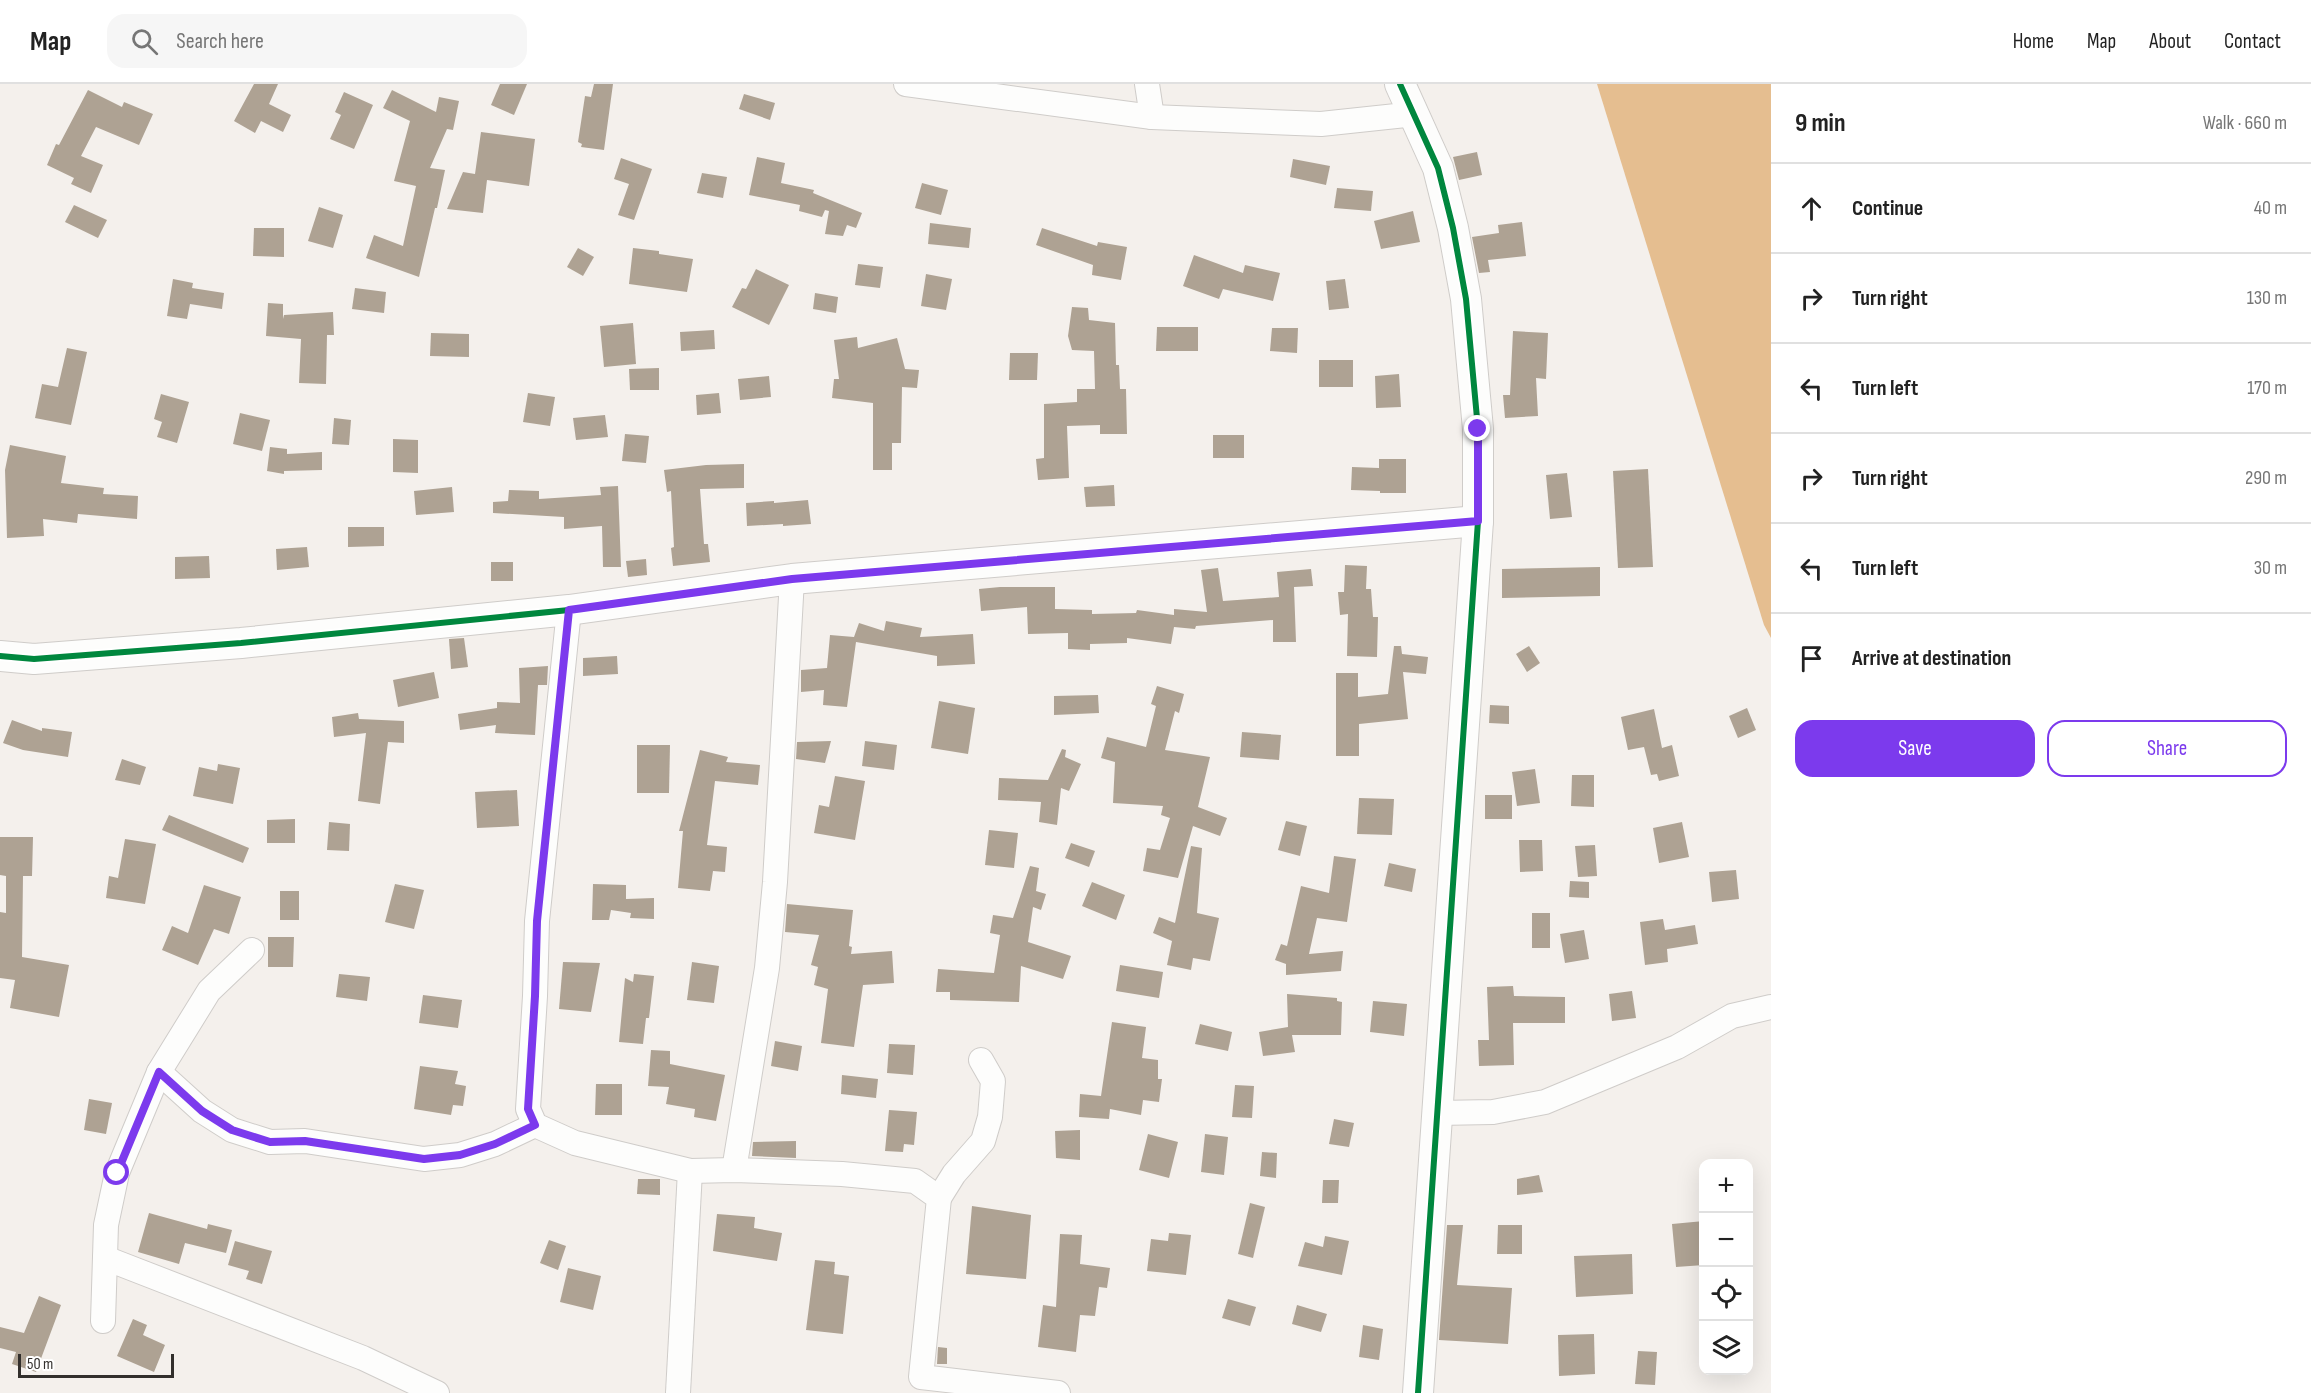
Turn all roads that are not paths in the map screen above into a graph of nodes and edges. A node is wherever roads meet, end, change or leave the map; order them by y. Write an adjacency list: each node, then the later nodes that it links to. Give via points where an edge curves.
1 (906, 84): 5 (street)
2 (1147, 84): 5 (street)
3 (1400, 84): 4 (street)
4 (1415, 114): 5 (street, via 1321,124); 6 (street, via 1438,168 1467,299 1478,429)
5 (1152, 117)
6 (1478, 521): 7 (street); 14 (street)
7 (792, 579): 8 (street); 16 (street, via 767,968)
8 (569, 610): 9 (street, via 241,643 34,659); 15 (street, via 537,921 528,1109)
9 (0, 656)
10 (252, 950): 13 (street, via 209,991)
11 (1771, 1007): 14 (street, via 1732,1016 1677,1047 1545,1102 1493,1112)
12 (981, 1060): 18 (street, via 993,1081 983,1141)
13 (159, 1072): 15 (street, via 222,1124 270,1142 305,1141 424,1159 460,1155); 19 (street, via 117,1173 106,1225)
14 (1437, 1113): 25 (street)
15 (535, 1125): 17 (street, via 575,1143)
16 (734, 1170): 17 (street); 18 (street, via 915,1181)
17 (690, 1172): 23 (street)
18 (939, 1198): 21 (street)
19 (105, 1258): 20 (street); 22 (street, via 363,1358)
20 (103, 1321)
21 (915, 1385): 24 (street)
22 (436, 1393)
23 (678, 1393)
24 (1058, 1393)
25 (1418, 1393)

